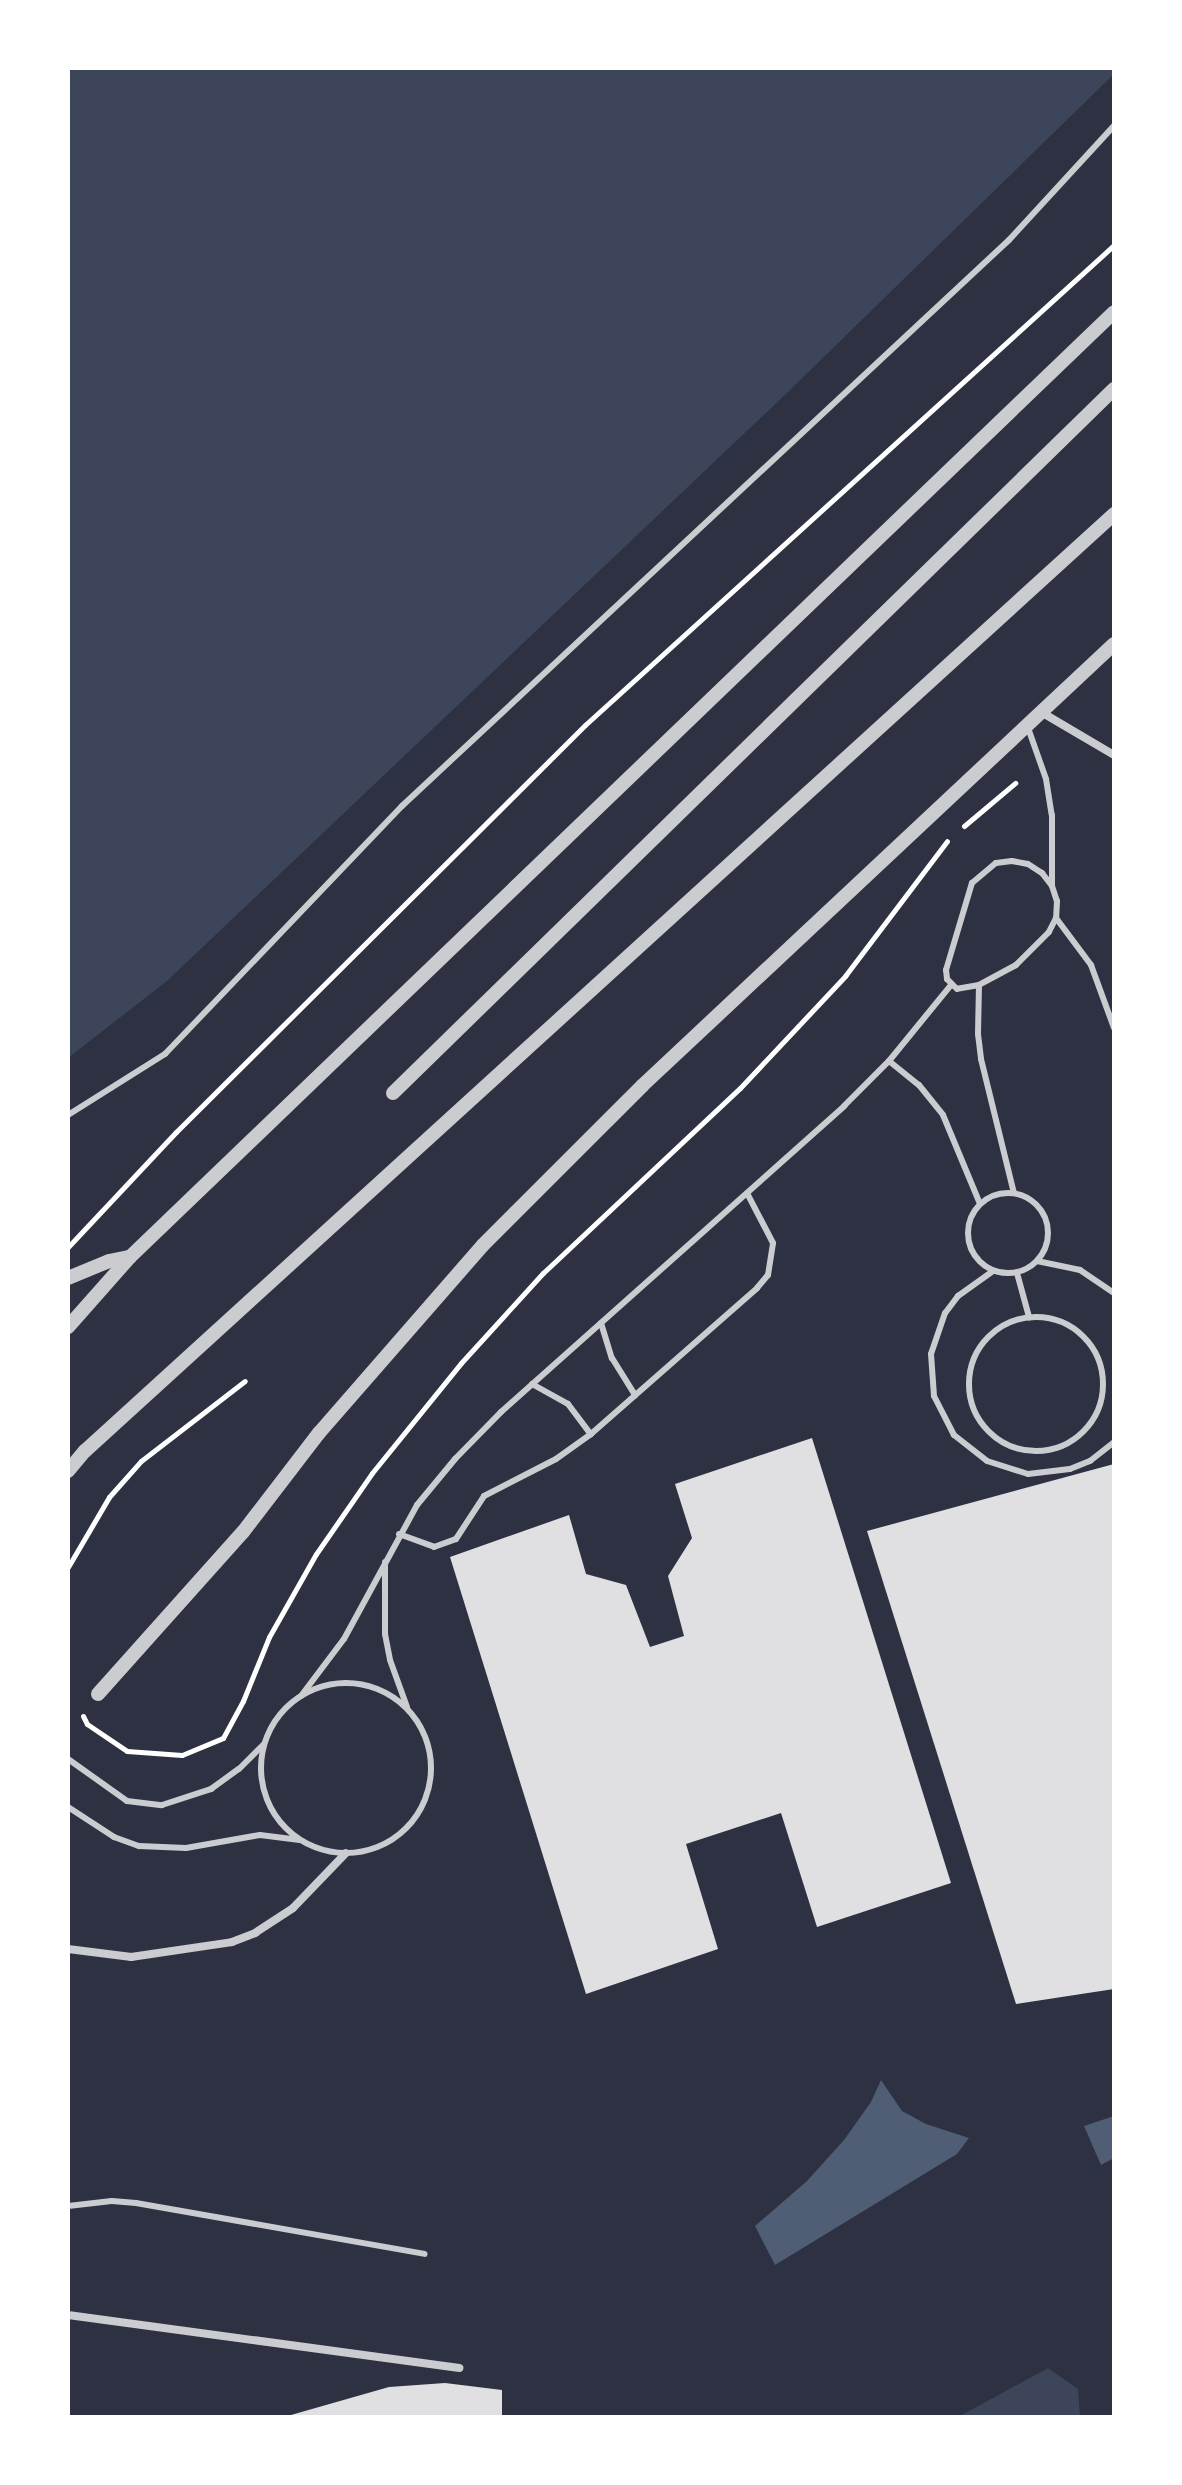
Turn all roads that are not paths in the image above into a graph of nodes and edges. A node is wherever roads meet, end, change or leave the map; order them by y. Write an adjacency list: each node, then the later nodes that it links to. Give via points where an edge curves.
1 (1114, 126): 16 (lane, via 1009,240 402,806 165,1054)
2 (1114, 312): 20 (street)
3 (1114, 389): 15 (street)
4 (1114, 514): 33 (street)
5 (1114, 644): 6 (street)
6 (1041, 712): 7 (street); 8 (street)
7 (1027, 725): 9 (lane, via 1052,815); 36 (street, via 643,1085 483,1245 319,1433 243,1532)
8 (1114, 755)
9 (1052, 886): 10 (lane); 11 (lane, via 1028,864 996,863 982,871 972,883 948,963)
10 (1056, 918): 12 (lane, via 1034,950); 13 (lane, via 1091,965)
11 (951, 985): 12 (lane, via 965,990); 14 (lane)
12 (979, 985): 18 (lane, via 981,1059)
13 (1114, 1028)
14 (889, 1061): 17 (lane); 19 (lane, via 919,1085 943,1115)
15 (393, 1093)
16 (68, 1115)
17 (747, 1193): 27 (lane); 30 (lane, via 773,1243 768,1275)
18 (1014, 1193): 19 (lane); 21 (lane, via 1030,1199 1045,1220 1046,1246)
19 (980, 1204): 22 (lane, via 971,1217 971,1249)
20 (130, 1257): 24 (street); 28 (street)
21 (1037, 1261): 23 (lane); 25 (lane, via 1080,1270)
22 (993, 1271): 23 (lane); 32 (lane, via 958,1296 945,1313 931,1354 934,1396 954,1435 987,1461 1028,1474 1070,1469)
23 (1017, 1273): 26 (lane)
24 (68, 1278)
25 (1114, 1293)
26 (1029, 1317): 26 (lane, via 1011,1322 981,1345 972,1362 970,1391 978,1418 990,1433 1006,1444 1043,1451 1078,1437 1100,1405 1104,1386 1094,1350 1082,1335 1067,1324)
27 (601, 1323): 29 (lane); 30 (lane, via 612,1358)
28 (68, 1327)
29 (532, 1384): 31 (lane, via 568,1404); 34 (lane, via 455,1459)
30 (635, 1395): 31 (lane)
31 (591, 1434): 34 (lane, via 556,1459 496,1487 456,1539 445,1545 434,1547)
32 (1114, 1442)
33 (68, 1471)
34 (399, 1534): 35 (lane)
35 (385, 1559): 37 (lane, via 344,1639); 38 (lane, via 385,1634)
36 (98, 1694)
37 (301, 1696): 38 (lane, via 319,1687 357,1683 394,1697); 39 (lane, via 272,1725)
38 (408, 1709): 43 (lane, via 428,1743 431,1763 425,1801 385,1844)
39 (264, 1744): 40 (lane, via 218,1784 162,1805 127,1801); 42 (lane, via 261,1776 270,1807)
40 (68, 1759)
41 (68, 1807): 42 (lane, via 114,1837 139,1846 186,1848 260,1835)
42 (303, 1841): 43 (lane)
43 (346, 1853): 44 (street, via 293,1908 232,1942 131,1957)
44 (68, 1949)
45 (68, 2206): 46 (lane, via 136,2203)
46 (425, 2254)
47 (68, 2315): 48 (street)
48 (459, 2368)

